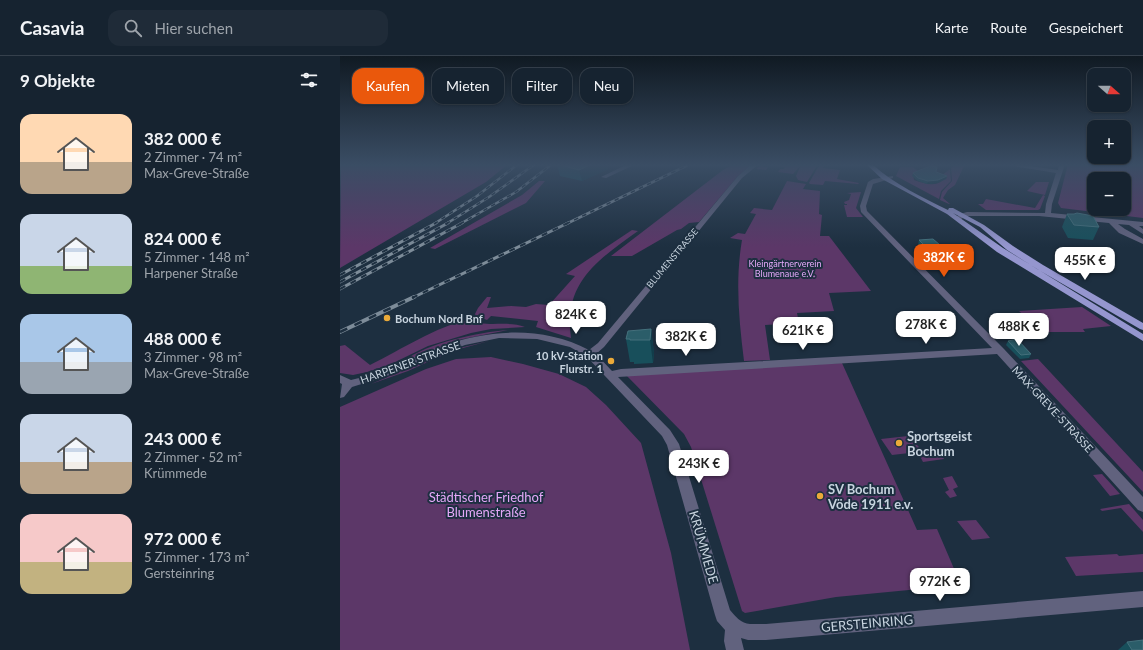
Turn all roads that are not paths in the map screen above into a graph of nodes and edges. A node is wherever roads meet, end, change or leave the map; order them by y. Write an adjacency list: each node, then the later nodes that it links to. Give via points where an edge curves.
1 (728, 192): 18 (street, BLUMENSTRASSE)
2 (867, 192): 17 (street, MAX-GREVE-STRASSE, via 864,212)
3 (914, 192): 8 (main road)
4 (1053, 192): 5 (street)
5 (1050, 201): 7 (street); 7 (street, via 1047,209)
6 (998, 214): 7 (street); 8 (street); 9 (street)
7 (1055, 214): 10 (street)
8 (960, 217): 9 (street); 16 (main road, via 975,233 1011,257)
9 (971, 220): 15 (main road, via 1023,256)
10 (1112, 220): 11 (street); 14 (street, via 1122,231)
11 (1130, 221): 12 (street); 13 (street)
12 (1143, 223)
13 (1143, 232)
14 (1143, 242)
15 (1143, 327)
16 (1142, 337)
17 (1000, 351): 19 (street, via 622,372); 22 (street, MAX-GREVE-STRASSE)
18 (590, 354): 19 (street, KRÜMMEDE); 20 (street, HARPENER STRASSE, via 545,336 485,337 444,348 385,373)
19 (611, 375): 24 (street, KRÜMMEDE, via 666,433 673,444 723,614)
20 (344, 382): 21 (street, via 347,387)
21 (340, 394)
22 (1143, 506)
23 (1143, 599): 24 (street, GERSTEINRING, via 1040,606 766,632 748,632)
24 (734, 628): 25 (street, via 732,641)
25 (735, 650)

